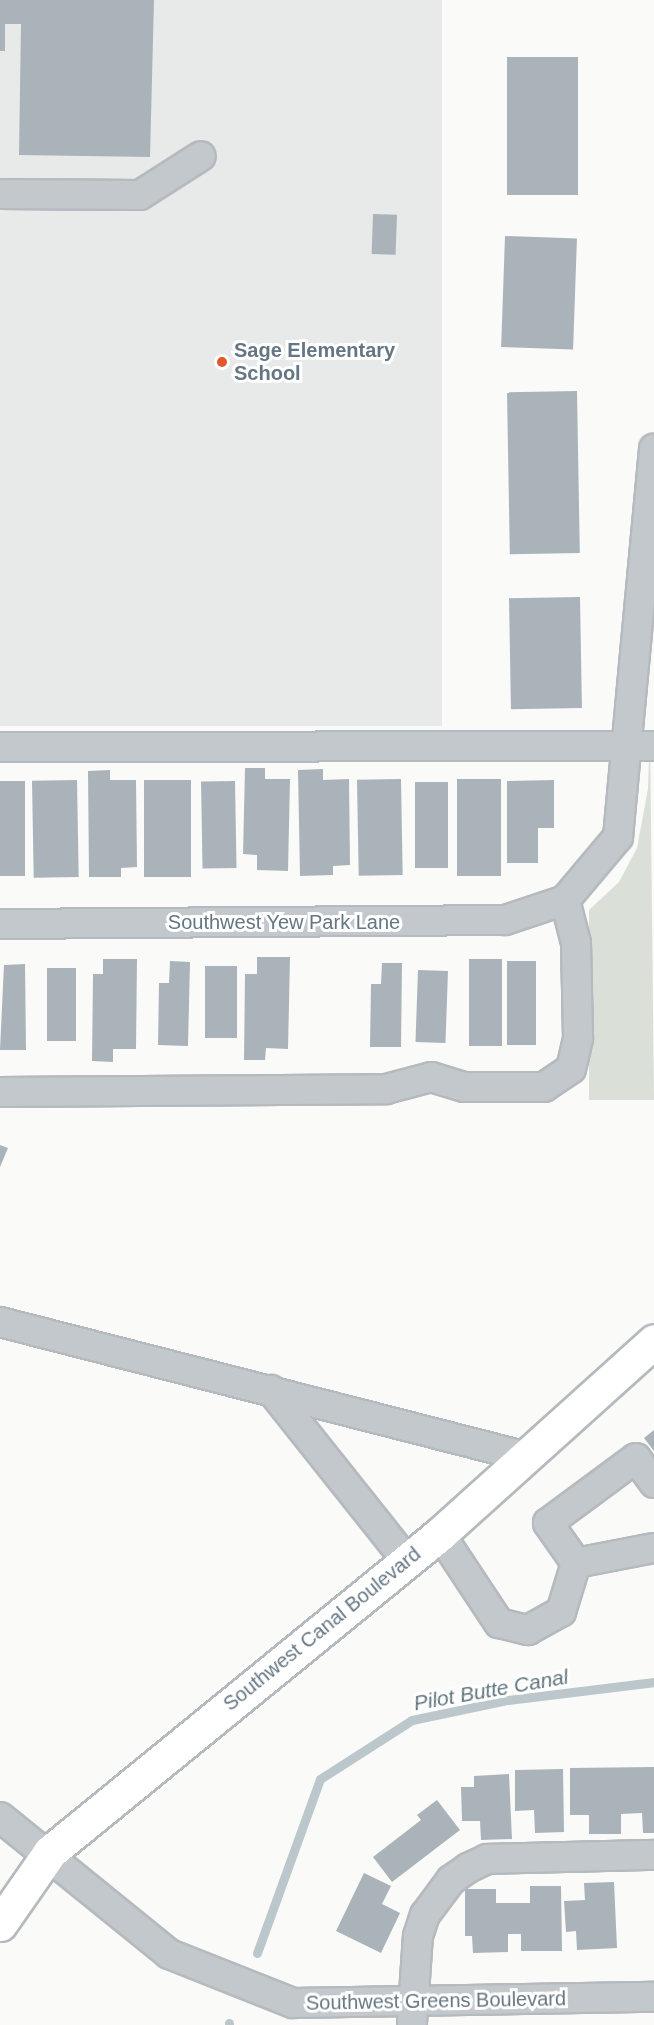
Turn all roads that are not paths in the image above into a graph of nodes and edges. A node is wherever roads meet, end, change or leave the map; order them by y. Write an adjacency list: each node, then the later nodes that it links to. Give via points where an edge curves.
1 (201, 156): 2 (street, via 140,195)
2 (0, 194)
3 (654, 449): 4 (street)
4 (640, 745): 5 (street); 6 (street, via 618,837)
5 (0, 747)
6 (566, 900): 7 (street, Southwest Yew Park Lane, via 505,920); 8 (street, via 576,943 578,1038 571,1069 544,1087 464,1087 431,1077 386,1089)
7 (0, 924)
8 (0, 1092)
9 (0, 1322): 11 (street)
10 (654, 1341): 12 (main road, Southwest Canal Boulevard)
11 (271, 1390): 12 (street); 16 (street)
12 (527, 1457): 14 (main road, Southwest Canal Boulevard)
13 (654, 1483): 17 (street, via 636,1458 548,1523)
14 (440, 1534): 16 (main road, Southwest Canal Boulevard); 17 (street, via 499,1623 528,1630 561,1612)
15 (654, 1548): 17 (street)
16 (406, 1560): 19 (main road, Southwest Canal Boulevard)
17 (576, 1563)
18 (0, 1817): 19 (street, Southwest Greens Boulevard)
19 (50, 1852): 21 (main road, Southwest Canal Boulevard); 23 (street, Southwest Greens Boulevard, via 169,1954 293,2003)
20 (654, 1855): 23 (street, via 488,1859 468,1868 451,1880 425,1915)
21 (0, 1924)
22 (654, 1997): 23 (street, Southwest Greens Boulevard)
23 (411, 2015)

